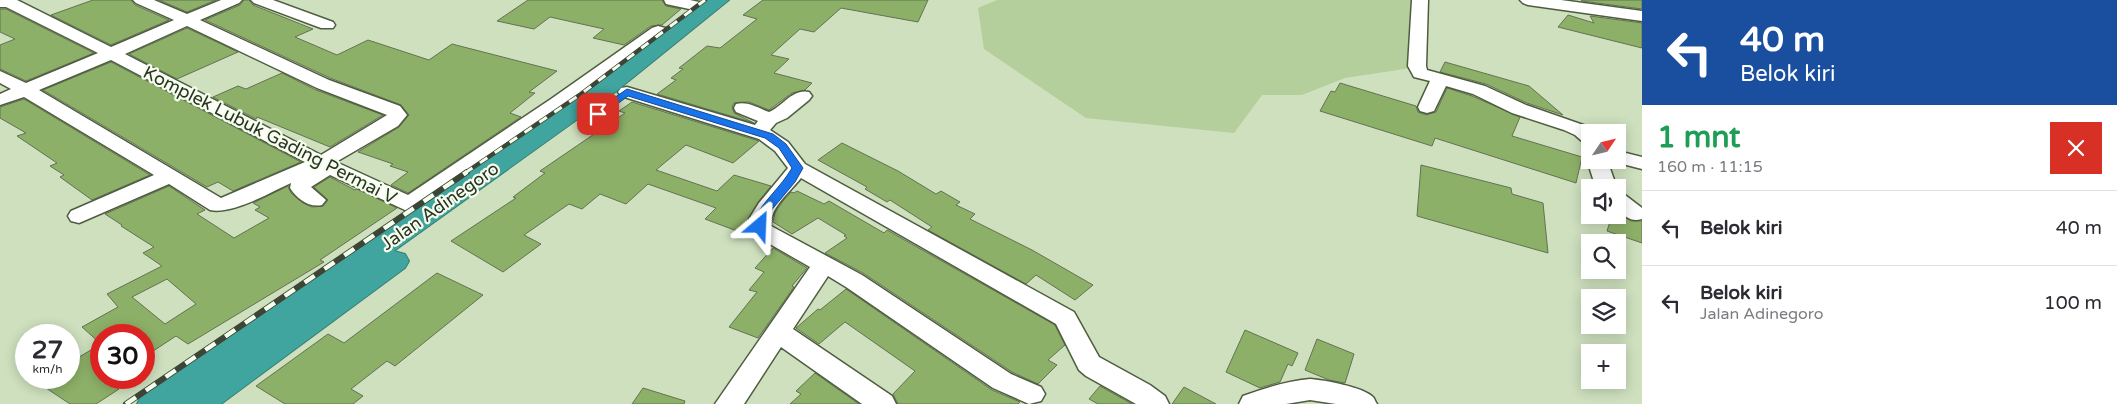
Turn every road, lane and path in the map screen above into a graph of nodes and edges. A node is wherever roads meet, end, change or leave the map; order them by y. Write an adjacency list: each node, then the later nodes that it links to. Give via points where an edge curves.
1 (234, 0): 11 (street)
2 (259, 0): 12 (street)
3 (741, 0): 15 (highway, Jalan Adinegoro)
4 (1420, 0): 17 (street, via 1418,71)
5 (3, 1): 14 (street, Komplek Lubuk Gading Permai V)
6 (150, 1): 11 (street)
7 (671, 1): 9 (street)
8 (1538, 1): 10 (street)
9 (714, 4): 13 (highway, Jalan Adinegoro)
10 (1642, 16)
11 (187, 20): 14 (street); 28 (street, via 323,84 393,110 398,115)
12 (327, 25)
13 (674, 35): 15 (highway, Jalan Adinegoro); 33 (street, via 658,31 557,103)
14 (110, 55): 18 (street); 28 (street, Komplek Lubuk Gading Permai V, via 228,113)
15 (655, 60): 19 (highway, Jalan Adinegoro); 33 (highway, Jalan Adinegoro)
16 (0, 76): 18 (street)
17 (1440, 79): 22 (street); 25 (street, via 1479,90 1519,109)
18 (26, 90): 21 (street); 30 (street)
19 (627, 92): 24 (street); 40 (highway, Jalan Adinegoro)
20 (803, 96): 24 (street)
21 (0, 100)
22 (1426, 107)
23 (742, 108): 24 (street)
24 (764, 126): 29 (street)
25 (1581, 130)
26 (1626, 159): 27 (street)
27 (1642, 164)
28 (325, 166): 30 (street, via 218,205); 31 (street, via 301,184 300,188); 33 (street, Komplek Lubuk Gading Permai V)
29 (798, 168): 36 (street, via 764,212 759,220 760,226 768,235); 43 (street, via 1065,318 1088,363)
30 (170, 176): 35 (street)
31 (315, 200)
32 (1626, 206): 34 (street)
33 (419, 209): 39 (highway, Jalan Adinegoro)
34 (1636, 214)
35 (79, 216)
36 (824, 264): 37 (street); 38 (street, via 1002,381)
37 (778, 332): 41 (street); 42 (street)
38 (1031, 394)
39 (155, 404)
40 (195, 404)
41 (729, 404)
42 (882, 404)
43 (1155, 404)
44 (1253, 404): 45 (street, via 1294,392 1319,390)
45 (1363, 404)

